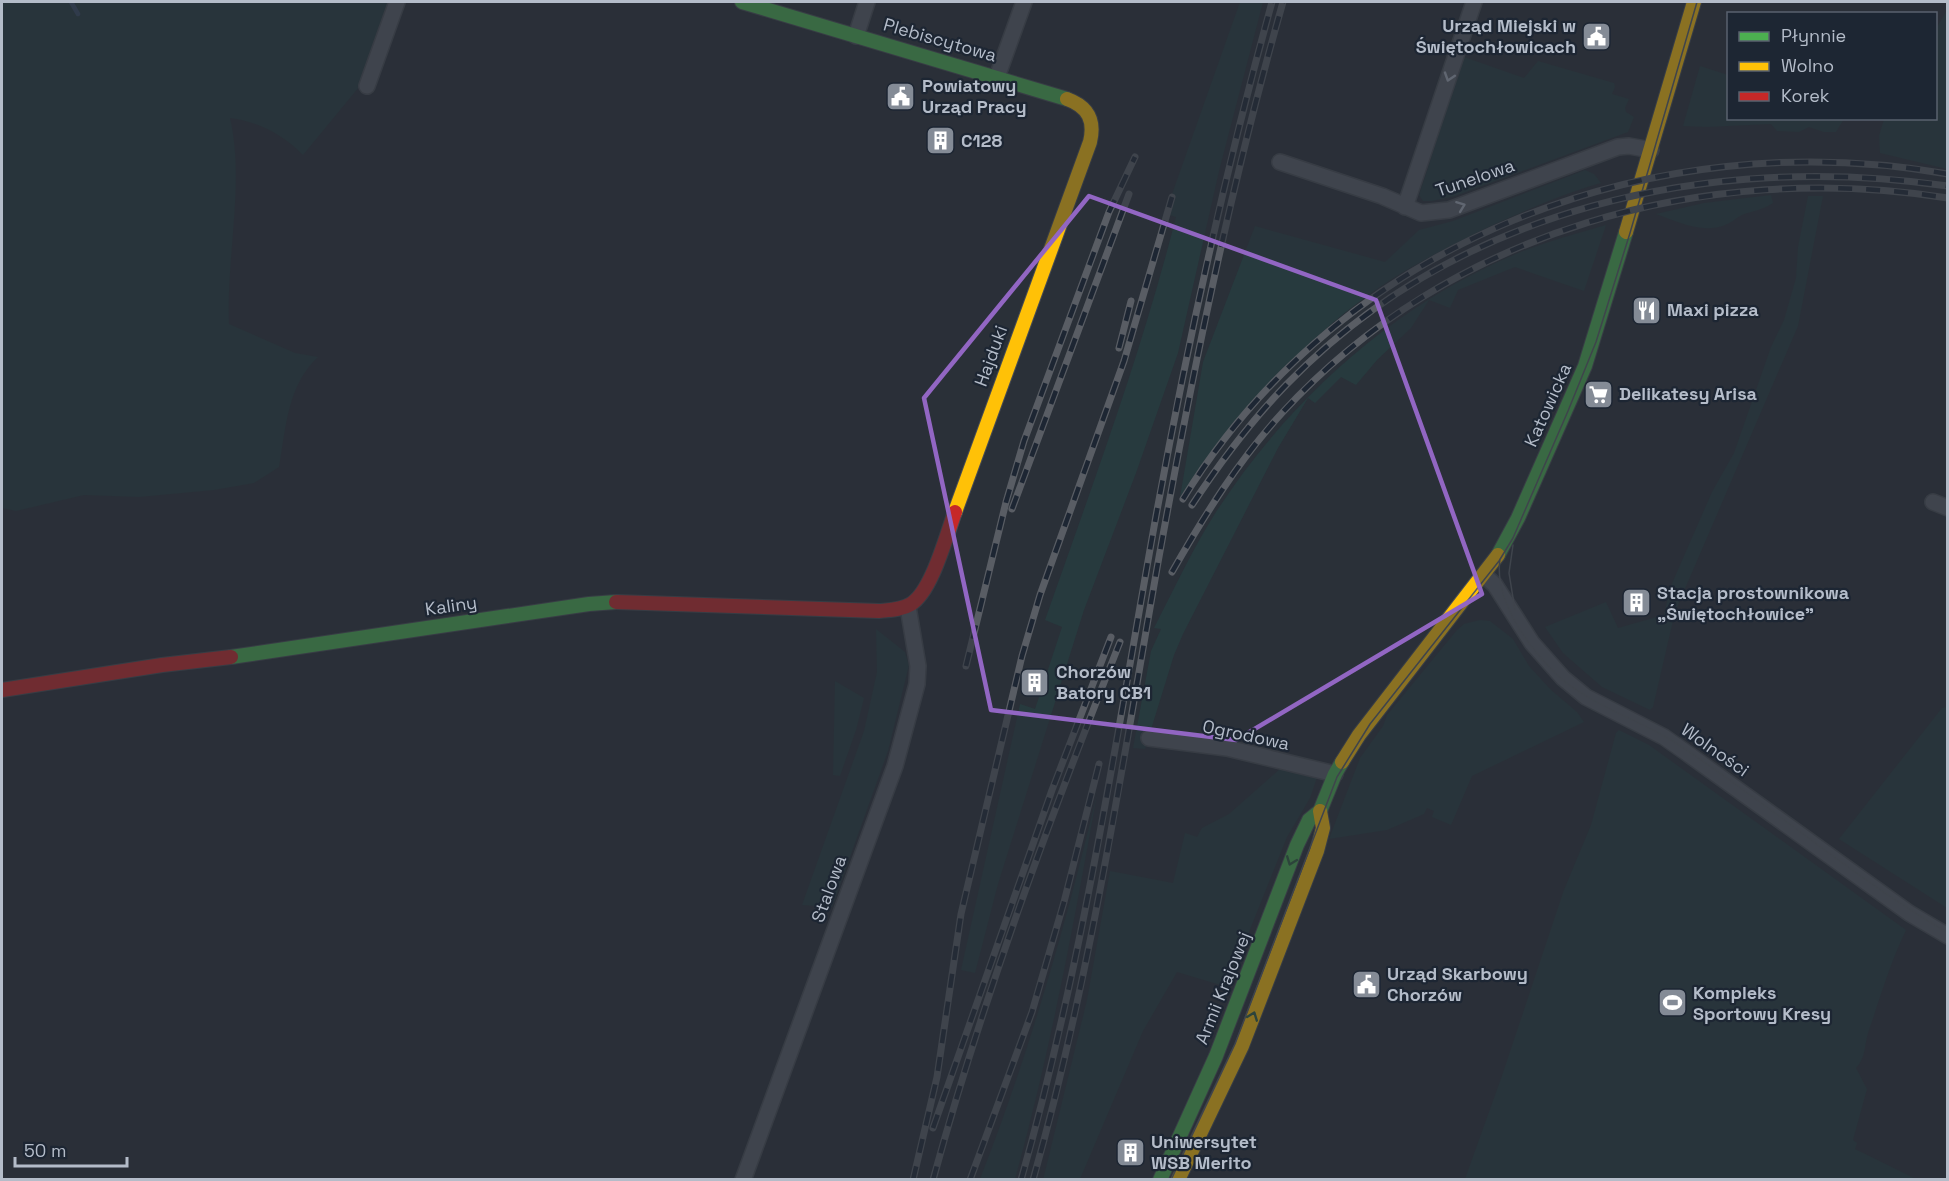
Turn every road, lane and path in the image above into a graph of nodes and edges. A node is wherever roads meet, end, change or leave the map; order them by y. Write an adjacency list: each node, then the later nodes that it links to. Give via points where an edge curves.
1 (397, 2): 9 (street)
2 (742, 2): 7 (street, Plebiscytowa)
3 (867, 2): 7 (street)
4 (1024, 2): 8 (street)
5 (1474, 2): 13 (street, one-way to 13)
6 (1694, 2): 11 (street, Katowicka)
7 (856, 36): 8 (street, Plebiscytowa)
8 (997, 77): 10 (street, Plebiscytowa, via 1071,100)
9 (367, 86)
10 (1089, 112): 17 (street, Hajduki, via 1093,127 1087,151 929,582)
11 (1651, 150): 13 (street, Tunelowa, one-way to 11, via 1421,213 1449,210 1618,147); 16 (street, Katowicka, via 1585,366 1518,518)
12 (1280, 162): 13 (street, Tunelowa)
13 (1405, 207)
14 (1933, 502): 15 (street)
15 (1947, 508)
16 (1484, 575): 20 (street, Katowicka, via 1368,721); 24 (street, Wolności, via 1495,585 1541,654 1586,698 1684,751 1909,913)
17 (908, 607): 18 (street, Kaliny, via 879,611 590,604); 31 (street, Stalowa, via 918,666 917,684 895,766)
18 (2, 690)
19 (1149, 738): 20 (street, Ogrodowa, via 1227,748)
20 (1335, 774): 21 (street, Armii Krajowej)
21 (1320, 811): 22 (street, Armii Krajowej); 23 (street, Armii Krajowej)
22 (1307, 825): 23 (street); 25 (street, Armii Krajowej, one-way to 25)
23 (1323, 831): 26 (street, Armii Krajowej)
24 (1947, 936)
25 (1245, 982): 26 (street); 27 (street, Armii Krajowej)
26 (1264, 989): 28 (street, Armii Krajowej, one-way to 26)
27 (1223, 1039): 28 (street); 29 (street, Armii Krajowej)
28 (1242, 1046): 30 (street, Armii Krajowej)
29 (1212, 1063): 30 (street); 32 (street, Armii Krajowej, via 1192,1115)
30 (1232, 1068): 33 (street, Armii Krajowej)
31 (743, 1179)
32 (1160, 1179)
33 (1178, 1179)

